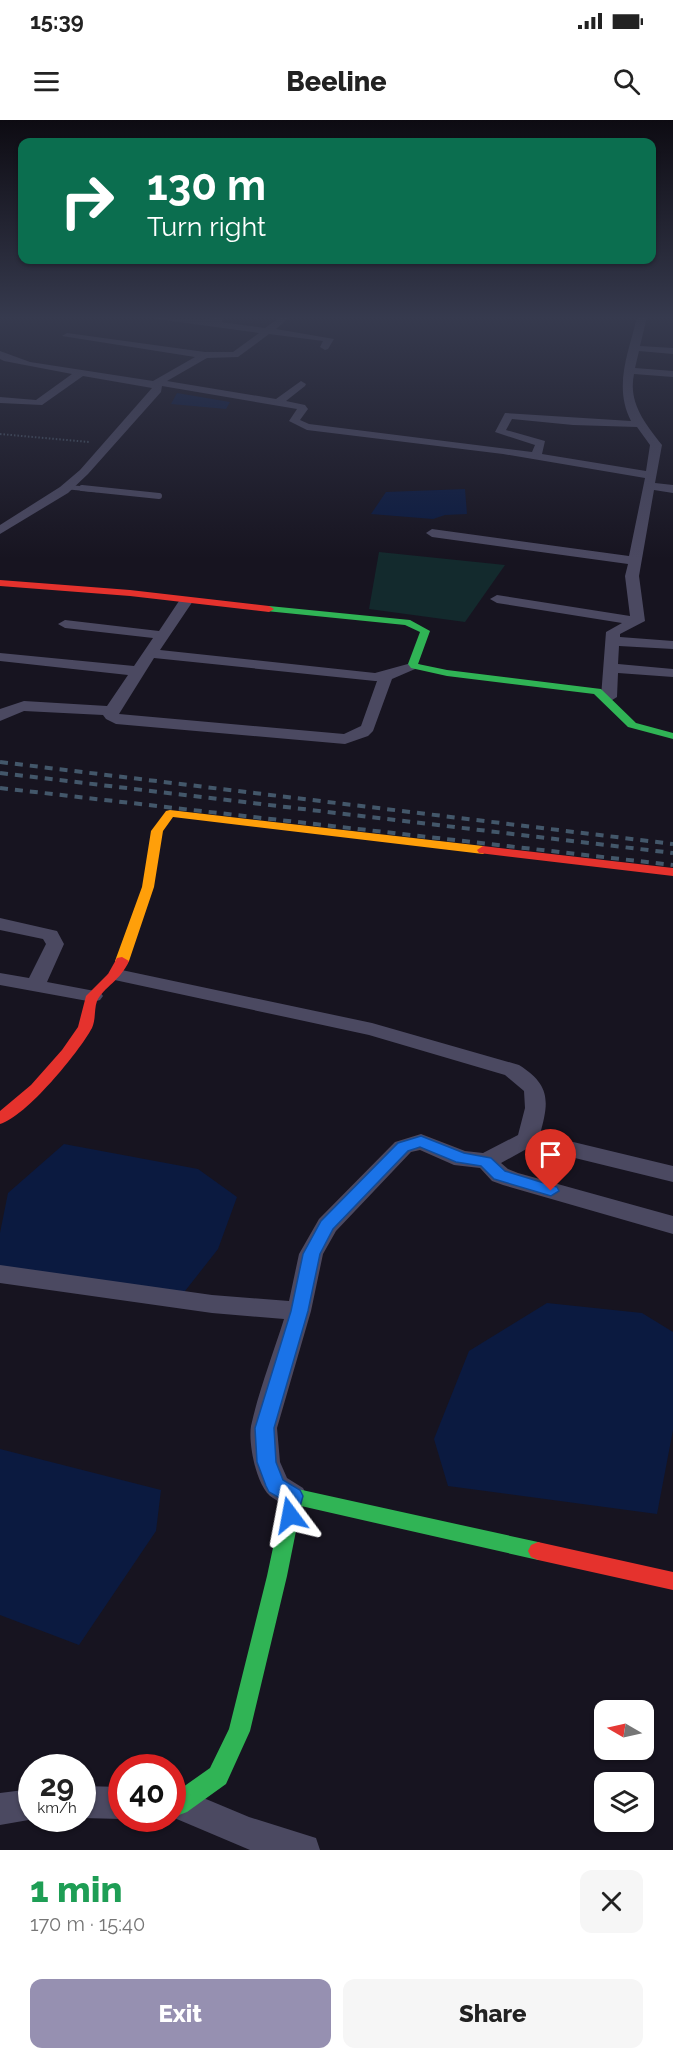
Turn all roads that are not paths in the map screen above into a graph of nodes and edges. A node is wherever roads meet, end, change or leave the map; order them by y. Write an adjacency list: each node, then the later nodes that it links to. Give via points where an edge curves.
1 (45, 398): 6 (street, via 38,403)
2 (151, 398): 11 (street)
3 (246, 398): 7 (street)
4 (285, 398): 7 (street)
5 (629, 398): 8 (street)
6 (0, 400)
7 (279, 403): 9 (street, via 303,408 294,421 308,428)
8 (639, 424): 9 (street, via 509,415 500,432 541,443); 10 (street, via 656,445)
9 (536, 456): 10 (street)
10 (649, 480): 12 (street); 16 (street)
11 (67, 487): 13 (lane); 14 (street)
12 (673, 489)
13 (159, 496)
14 (0, 530)
15 (432, 533): 16 (street)
16 (634, 561): 20 (street)
17 (0, 583): 19 (street)
18 (497, 599): 20 (street)
19 (186, 601): 22 (street); 27 (street, via 416,625 425,631)
20 (638, 621): 23 (street, via 617,629)
21 (65, 624): 22 (street)
22 (161, 635): 25 (street)
23 (611, 641): 24 (street); 28 (street)
24 (673, 645)
25 (149, 653): 29 (street); 31 (street)
26 (0, 657): 29 (street)
27 (415, 666): 31 (street); 32 (street, via 572,687)
28 (610, 668): 30 (street); 32 (street)
29 (136, 671): 33 (street)
30 (673, 673)
31 (386, 676): 33 (street, via 368,728 345,739 127,721 111,716)
32 (609, 697): 35 (street, via 636,727)
33 (111, 711): 34 (street, via 24,706)
34 (0, 716)
35 (673, 736)
36 (673, 872): 38 (street, via 170,813 157,831 140,916)
37 (0, 924): 40 (street, via 50,935 55,944)
38 (117, 975): 41 (street); 43 (street, via 372,1029 512,1070 534,1087 536,1112)
39 (0, 979): 40 (street)
40 (36, 985): 41 (street)
41 (93, 996): 42 (street, via 87,1009 87,1024 52,1072 29,1097)
42 (0, 1119)
43 (528, 1139): 44 (street); 45 (street)
44 (486, 1161): 46 (street, via 500,1175 511,1179); 48 (street, via 462,1158 421,1142 403,1147 327,1225 311,1254)
45 (673, 1174)
46 (673, 1225)
47 (0, 1274): 48 (street, via 212,1304)
48 (299, 1311): 49 (street, via 264,1428 267,1462 276,1486)
49 (293, 1496): 50 (street); 51 (street, via 278,1576 239,1731 218,1776)
50 (673, 1581)
51 (186, 1797)
52 (18, 1807): 54 (street)
53 (186, 1808): 55 (street)
54 (0, 1809)
55 (303, 1850)

